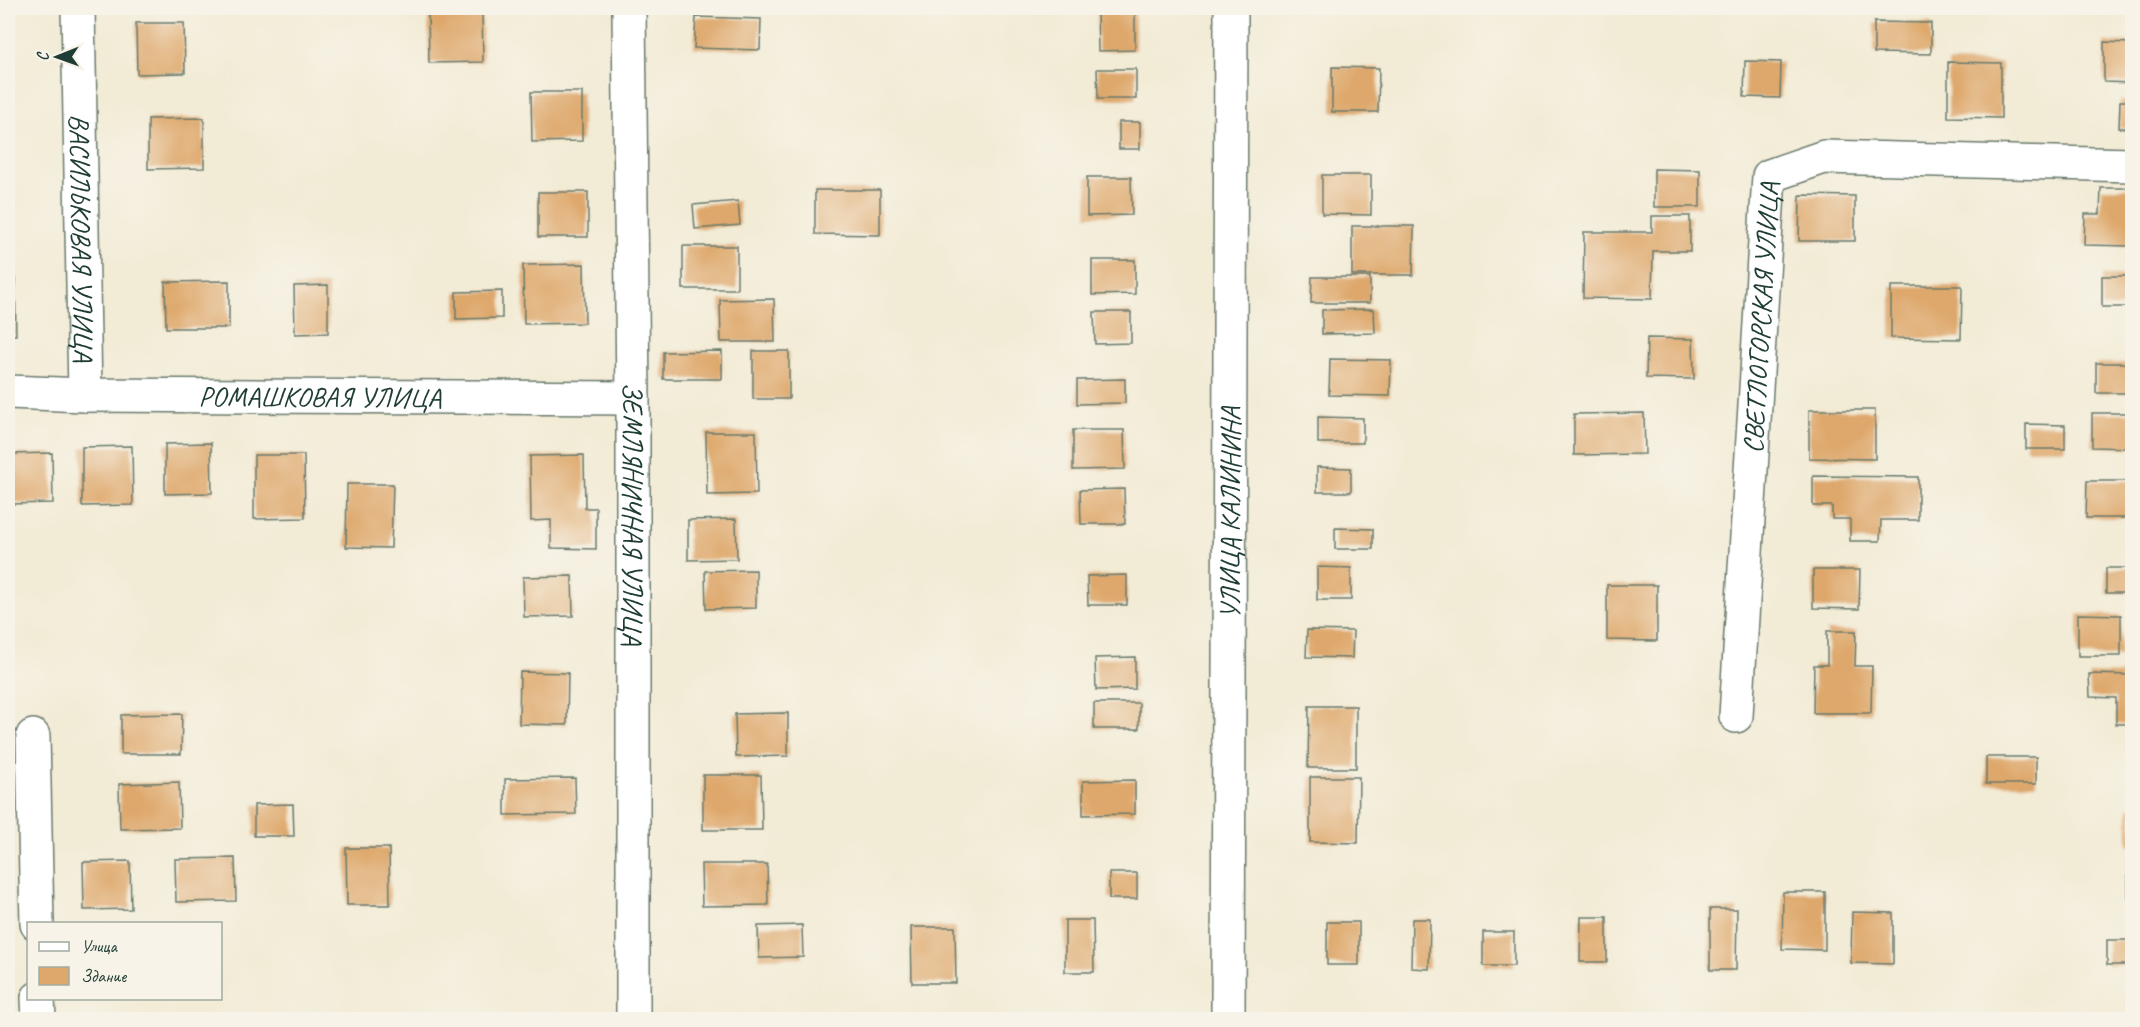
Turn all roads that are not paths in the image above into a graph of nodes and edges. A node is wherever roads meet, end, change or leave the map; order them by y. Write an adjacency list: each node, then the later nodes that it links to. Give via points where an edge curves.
1 (78, 8): 6 (street, ВАСИЛЬКОВАЯ УЛИЦА)
2 (629, 8): 7 (street, ЗЕМЛЯНИЧНАЯ УЛИЦА)
3 (1231, 8): 14 (street, УЛИЦА КАЛИНИНА)
4 (2133, 165): 8 (street, СВЕТЛОГОРСКАЯ УЛИЦА, via 1824,157 1769,176)
5 (8, 392): 6 (street, РОМАШКОВАЯ УЛИЦА)
6 (85, 395): 7 (street, РОМАШКОВАЯ УЛИЦА)
7 (633, 398): 13 (street, ЗЕМЛЯНИЧНАЯ УЛИЦА)
8 (1736, 716)
9 (33, 736): 10 (street)
10 (37, 922)
11 (38, 1000): 12 (street)
12 (39, 1020)
13 (633, 1020)
14 (1228, 1020)

